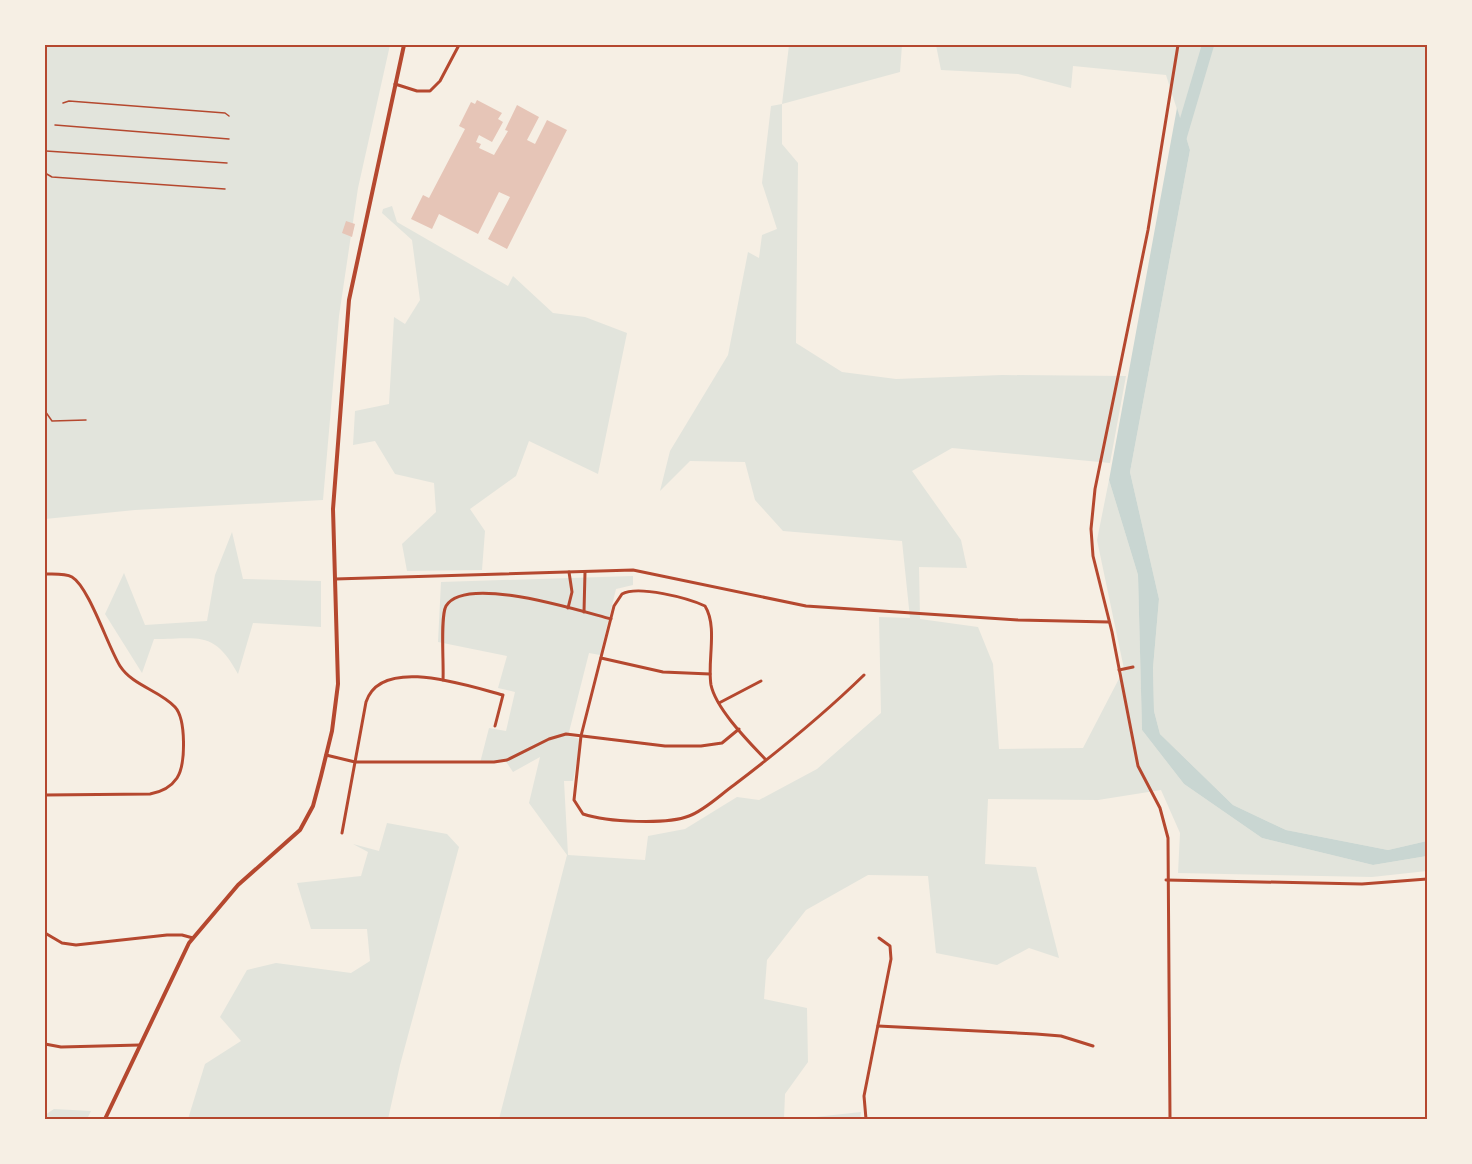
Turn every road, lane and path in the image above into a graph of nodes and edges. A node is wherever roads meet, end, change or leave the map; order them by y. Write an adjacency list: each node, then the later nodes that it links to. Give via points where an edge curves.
1 (404, 45): 4 (main road)
2 (459, 45): 4 (street, via 440,81 430,91 417,92)
3 (1178, 45): 22 (street, via 1148,230 1093,502 1091,543)
4 (395, 83): 18 (main road, via 349,300 334,500)
5 (63, 103): 6 (lane, via 159,107)
6 (229, 116)
7 (55, 125): 8 (lane)
8 (229, 139)
9 (46, 151): 10 (lane)
10 (227, 163)
11 (45, 173): 12 (lane, via 52,177)
12 (225, 189)
13 (45, 411): 14 (path, via 52,421)
14 (86, 420)
15 (569, 572): 16 (street); 18 (street); 19 (street, via 572,592)
16 (585, 572): 20 (street); 22 (street, via 652,573 773,602 806,606)
17 (45, 574): 37 (street, via 76,580 120,666 132,680 172,705 183,728 181,771 163,790 150,794)
18 (335, 579): 34 (main road, via 338,684)
19 (568, 608): 20 (street); 28 (street, via 509,595 466,594 454,598 443,617)
20 (584, 612): 21 (street)
21 (611, 619): 23 (street); 26 (street, via 616,600 637,590 705,606 710,619)
22 (1109, 622): 25 (street)
23 (601, 658): 26 (street, via 663,672); 33 (street)
24 (1133, 667): 25 (street)
25 (1119, 670): 40 (street, via 1138,766 1163,816 1168,838)
26 (710, 674): 30 (street)
27 (864, 675): 35 (street, via 812,725)
28 (443, 680): 31 (street, via 503,694); 36 (street, via 400,678 377,683 366,702)
29 (761, 681): 30 (street)
30 (719, 703): 32 (street)
31 (495, 726)
32 (739, 729): 33 (street, via 722,743 701,746 664,746); 35 (street)
33 (581, 736): 35 (street, via 574,800 580,812 594,817 650,820 687,816); 36 (street, via 557,736 503,761)
34 (326, 755): 36 (street); 42 (main road, via 313,806 300,830 238,885)
35 (766, 760)
36 (356, 762): 38 (street)
37 (45, 795)
38 (342, 833)
39 (1427, 879): 40 (street, via 1362,884)
40 (1167, 880): 50 (street)
41 (45, 933): 42 (street, via 62,943 76,945 182,934)
42 (193, 938): 46 (main road)
43 (879, 938): 44 (street, via 890,946 892,953)
44 (878, 1026): 47 (street, via 1053,1035); 49 (street, via 864,1096)
45 (45, 1044): 46 (street)
46 (142, 1045): 48 (main road)
47 (1094, 1046)
48 (105, 1119)
49 (866, 1119)
50 (1170, 1119)

